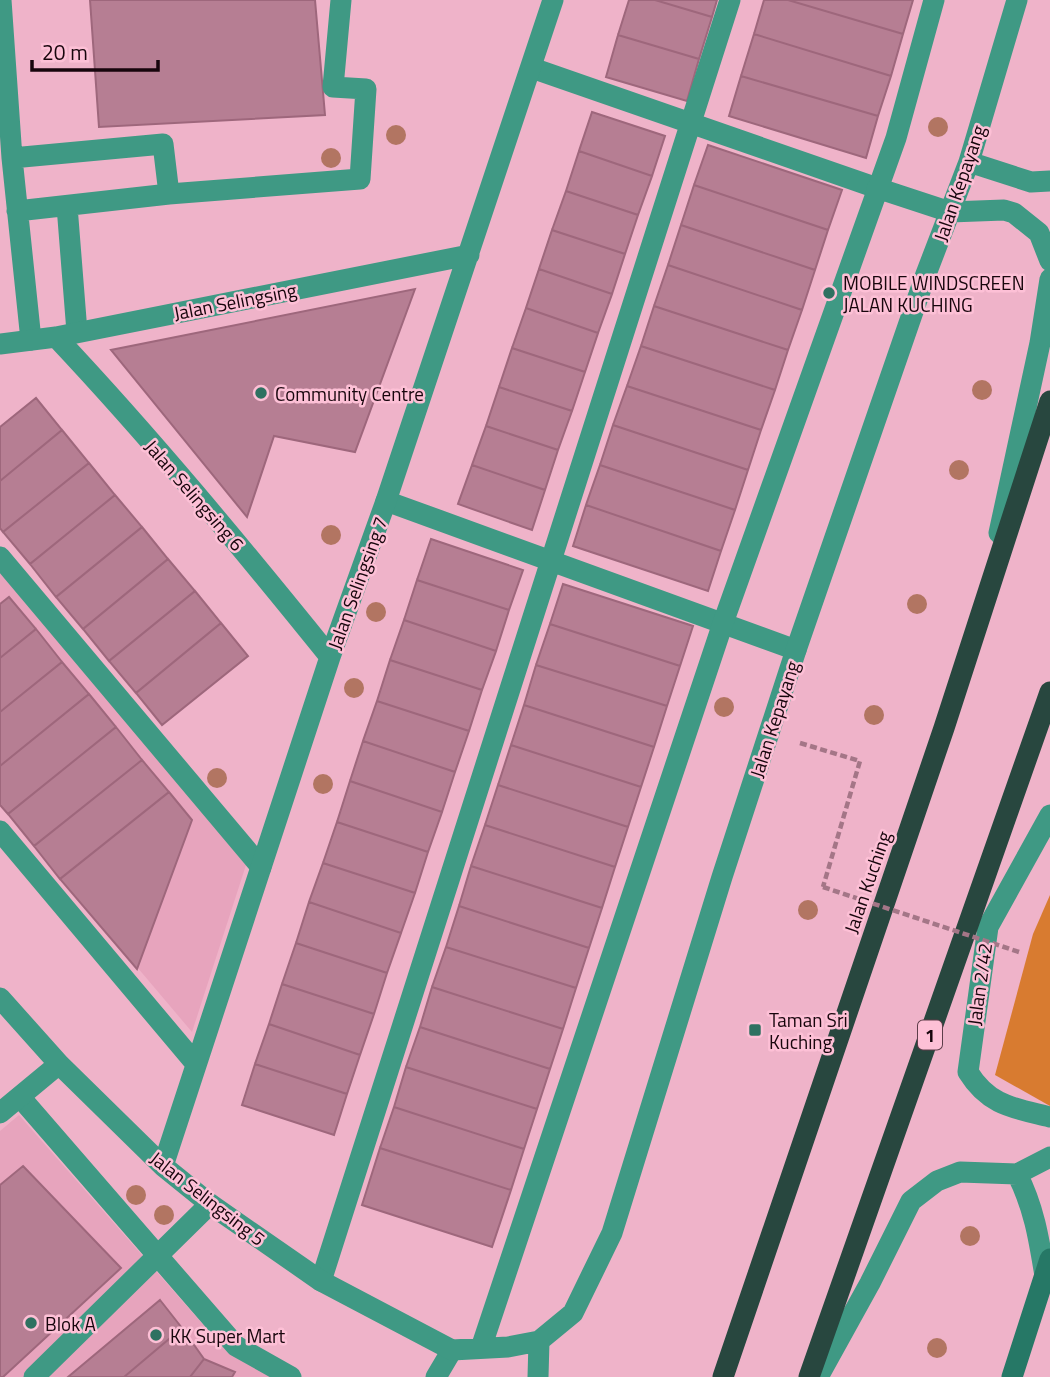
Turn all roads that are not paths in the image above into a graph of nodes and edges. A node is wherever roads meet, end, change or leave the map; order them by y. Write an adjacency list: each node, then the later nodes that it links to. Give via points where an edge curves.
1 (1, 0): 9 (street)
2 (341, 0): 13 (street, via 333,87 366,89 359,180)
3 (554, 0): 7 (street, Jalan Selingsing 7)
4 (730, 0): 8 (street)
5 (934, 0): 12 (street, via 896,138)
6 (1017, 0): 10 (street, Jalan Kepayang)
7 (532, 68): 8 (street); 17 (street, Jalan Selingsing 7)
8 (690, 124): 12 (street); 27 (street)
9 (12, 158): 13 (street, via 163,144); 15 (street)
10 (969, 162): 11 (street, via 1031,182); 16 (street, Jalan Kepayang)
11 (1050, 181)
12 (877, 188): 16 (street); 29 (street)
13 (169, 194): 14 (street)
14 (67, 206): 15 (street); 20 (street)
15 (17, 211): 22 (street)
16 (950, 212): 18 (street, via 1014,213 1039,233); 30 (street, Jalan Kepayang)
17 (469, 255): 20 (street, Jalan Selingsing); 25 (street, Jalan Selingsing 7)
18 (1050, 261)
19 (1050, 279): 28 (street)
20 (77, 332): 21 (street, Jalan Selingsing)
21 (56, 337): 22 (street, Jalan Selingsing); 31 (street, Jalan Selingsing 6)
22 (31, 340): 23 (street, Jalan Selingsing)
23 (0, 344)
24 (1050, 401): 28 (highway, Jalan Kuching)
25 (386, 501): 27 (street); 31 (street, Jalan Selingsing 7)
26 (0, 557): 35 (street)
27 (553, 562): 29 (street); 48 (street)
28 (984, 604): 56 (highway, Jalan Kuching)
29 (723, 624): 30 (street); 50 (street)
30 (796, 650): 49 (street, Jalan Kepayang, via 612,1233 573,1313)
31 (330, 657): 35 (street, Jalan Selingsing 7)
32 (1050, 692): 57 (highway, 1)
33 (1050, 815): 41 (street, Jalan 2/42, via 988,927 968,1072 977,1087 1001,1105)
34 (0, 831): 38 (street)
35 (261, 867): 38 (street, Jalan Selingsing 7)
36 (0, 998): 37 (street, Jalan Selingsing 5)
37 (59, 1064): 39 (street); 43 (street, Jalan Selingsing 5)
38 (196, 1064): 43 (street, Jalan Selingsing 7)
39 (20, 1097): 40 (street); 46 (street)
40 (0, 1114)
41 (1050, 1117)
42 (1050, 1157): 44 (street)
43 (163, 1166): 45 (street, Jalan Selingsing 5)
44 (1017, 1174): 47 (street, via 1037,1222); 58 (street, via 960,1172 937,1181 911,1201)
45 (210, 1204): 46 (street); 48 (street, Jalan Selingsing 5)
46 (157, 1256): 52 (street); 53 (street, via 236,1346)
47 (1047, 1268): 59 (street)
48 (321, 1281): 51 (street, Jalan Selingsing 5)
49 (539, 1341): 50 (street, Jalan Kepayang); 55 (street)
50 (481, 1348): 51 (street, Jalan Kepayang)
51 (452, 1350): 54 (street)
52 (34, 1377)
53 (291, 1377)
54 (436, 1377)
55 (538, 1377)
56 (723, 1377)
57 (809, 1377)
58 (818, 1377)
59 (1012, 1377)

